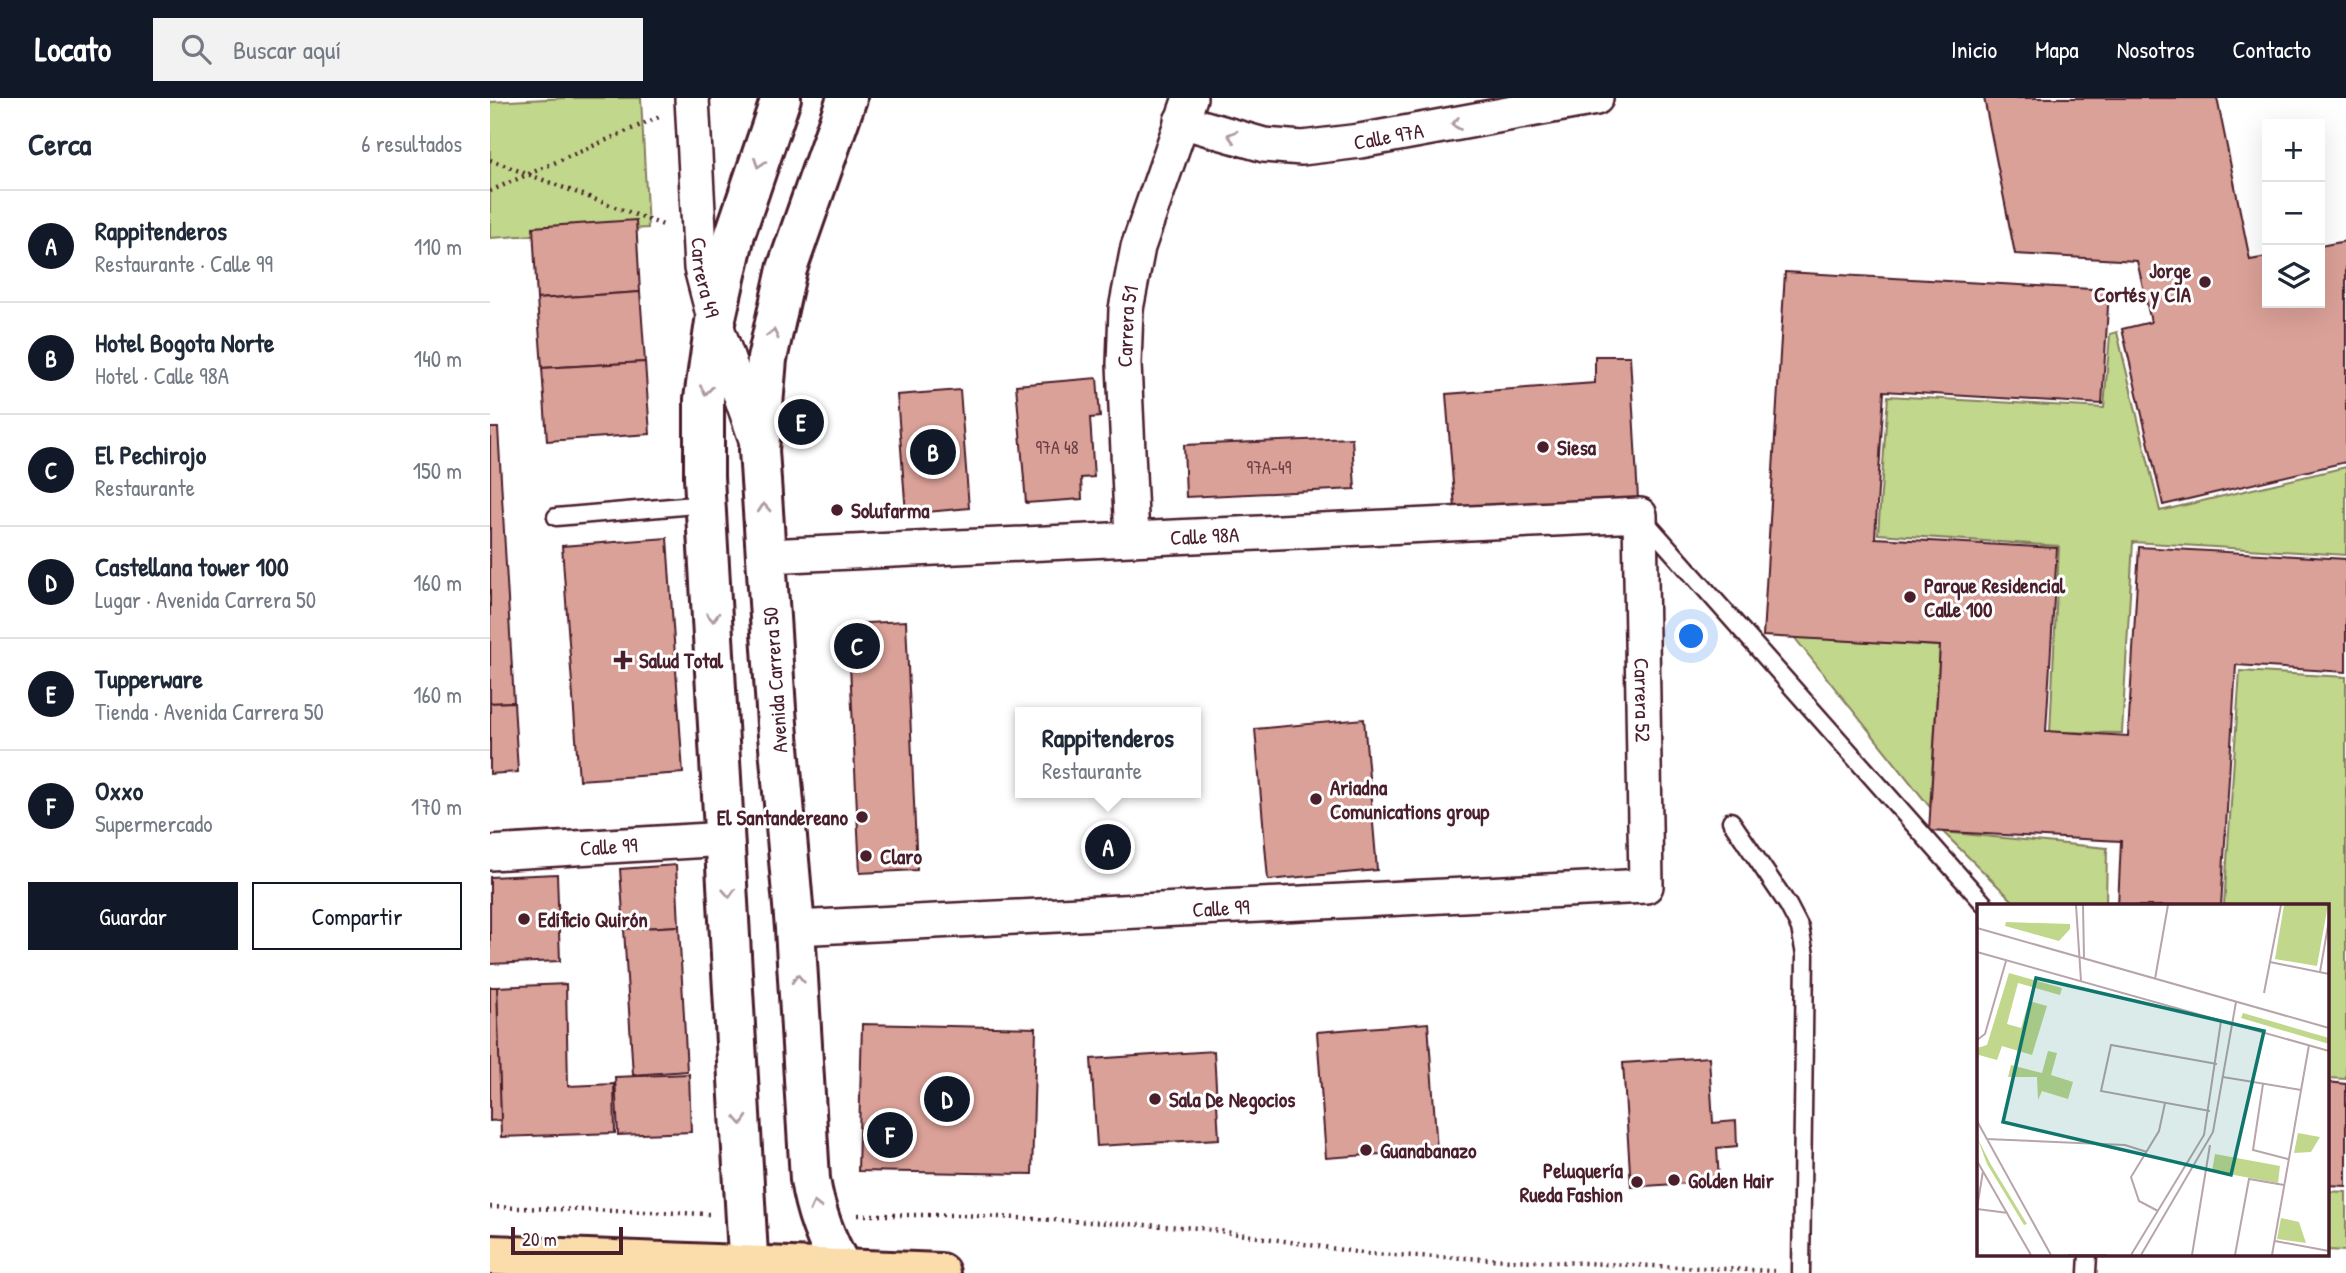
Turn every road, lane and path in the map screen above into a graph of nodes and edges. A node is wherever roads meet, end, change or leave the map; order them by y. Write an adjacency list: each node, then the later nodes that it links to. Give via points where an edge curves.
1 (692, 98): 11 (street, Carrera 49, via 701,268)
2 (781, 98): 11 (street, one-way to 11, via 735,234)
3 (847, 98): 12 (street, Avenida Carrera 50, one-way to 3, via 767,359 787,269)
4 (1596, 98): 5 (street, Calle 97A, one-way to 5, via 1302,148 1264,145)
5 (1186, 110): 16 (street, Carrera 51, via 1138,247 1126,309)
6 (660, 117): 8 (path)
7 (490, 160): 8 (path)
8 (529, 174): 9 (path); 10 (path)
9 (490, 191)
10 (665, 225)
11 (715, 322): 12 (street, Carrera 49); 13 (street, one-way to 13, via 704,399)
12 (759, 450): 17 (street, Avenida Carrera 50, one-way to 12)
13 (706, 504): 15 (lane); 19 (street, one-way to 19)
14 (1640, 515): 16 (street, Calle 98A); 21 (street, Carrera 52); 22 (lane)
15 (556, 517)
16 (1132, 538): 17 (street, Calle 98A)
17 (767, 556): 23 (street, Avenida Carrera 50)
18 (1731, 821): 31 (lane, via 1788,905 1800,928 1805,955)
19 (726, 839): 20 (street, Calle 99); 29 (street, one-way to 29)
20 (490, 852)
21 (1646, 886): 23 (street, Calle 99)
22 (1985, 904)
23 (795, 928): 28 (street, Avenida Carrera 50, one-way to 23, via 822,1232 813,1203)
24 (490, 1207): 25 (path)
25 (724, 1214)
26 (867, 1215): 31 (path, via 962,1215 1200,1228 1369,1254)
27 (490, 1255): 29 (main road)
28 (842, 1268): 29 (main road); 30 (main road)
29 (749, 1269)
30 (940, 1273)
31 (1801, 1273)

